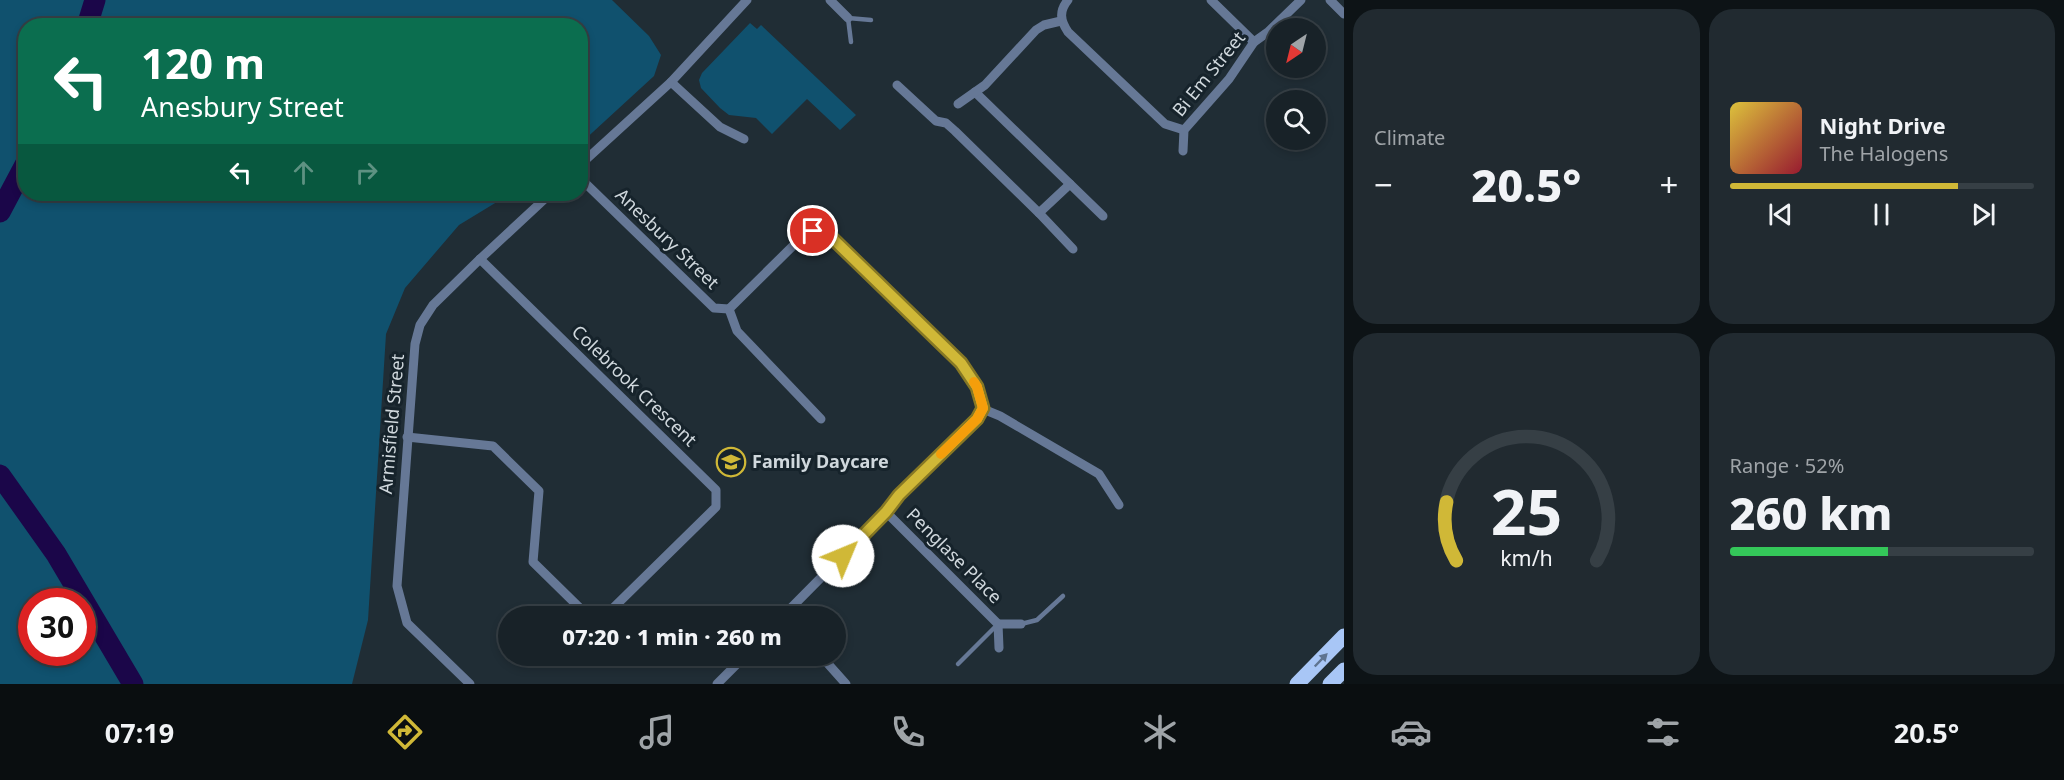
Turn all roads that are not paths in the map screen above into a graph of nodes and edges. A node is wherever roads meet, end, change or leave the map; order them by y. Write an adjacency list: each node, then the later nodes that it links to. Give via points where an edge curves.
1 (746, 0): 13 (street)
2 (830, 0): 8 (street)
3 (1068, 0): 10 (street, via 1061,11)
4 (1211, 0): 12 (street)
5 (1301, 0): 12 (street, Bi Em Street)
6 (1330, 0): 7 (street)
7 (1344, 14)
8 (848, 18): 9 (lane); 11 (lane)
9 (871, 20)
10 (1061, 21): 15 (street, via 1036,30); 17 (street, via 1165,124)
11 (851, 42)
12 (1254, 42): 17 (street, Bi Em Street, via 1229,79)
13 (671, 82): 18 (street, via 720,127); 20 (street)
14 (897, 85): 24 (street, via 936,121 955,131)
15 (975, 92): 16 (street); 21 (street)
16 (958, 104)
17 (1184, 130): 19 (street, Bi Em Street)
18 (744, 140)
19 (1183, 151)
20 (588, 158)
21 (1070, 184): 24 (street); 25 (street)
22 (588, 186): 28 (street, Anesbury Street, via 714,308)
23 (542, 201): 27 (street, Armisfield Street)
24 (1039, 213): 26 (street)
25 (1103, 216)
26 (1073, 249)
27 (480, 259): 31 (street, Armisfield Street, via 433,305 420,325); 36 (street, Colebrook Crescent, via 716,490 716,507)
28 (729, 309): 29 (street, Anesbury Street, via 805,234 821,231 961,363 977,387); 30 (street, via 737,331)
29 (983, 408): 32 (street, via 1099,474); 33 (street, via 977,419)
30 (821, 419)
31 (407, 437): 35 (street, via 493,446 539,491 533,562); 46 (street, Armisfield Street, via 397,586 407,623)
32 (1119, 505)
33 (886, 512): 37 (street); 38 (street, Penglase Place)
34 (1063, 596): 39 (lane, via 1036,620)
35 (578, 606)
36 (615, 606)
37 (794, 606)
38 (998, 624): 39 (street, Penglase Place); 41 (street, Penglase Place); 42 (lane)
39 (1021, 624)
40 (1344, 636): 49 (main road, one-way to 40)
41 (999, 648)
42 (958, 664)
43 (735, 666): 47 (street)
44 (830, 666): 48 (street)
45 (1344, 670): 50 (main road)
46 (470, 684)
47 (717, 684)
48 (846, 684)
49 (1297, 684)
50 (1330, 684)

